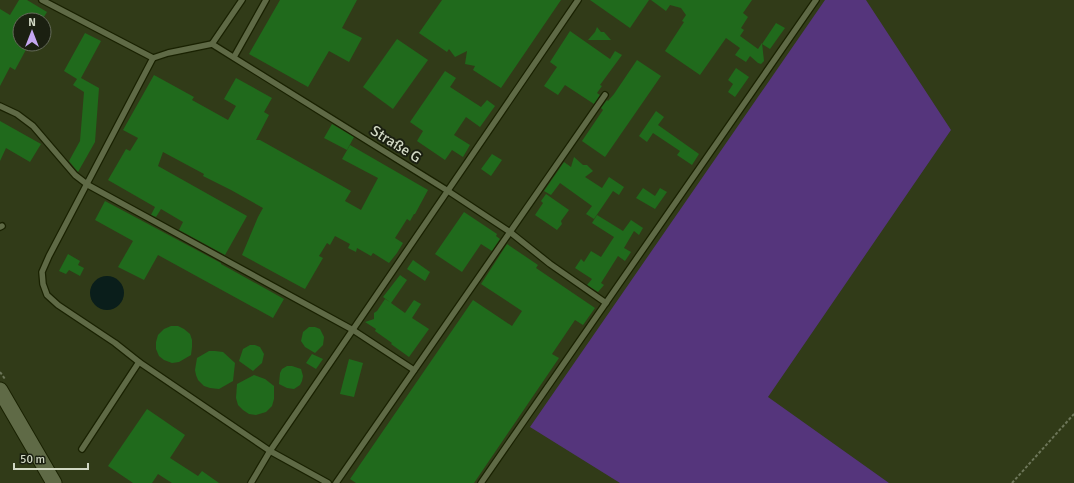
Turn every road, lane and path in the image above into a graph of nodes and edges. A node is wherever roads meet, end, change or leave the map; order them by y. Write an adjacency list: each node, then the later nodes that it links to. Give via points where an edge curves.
1 (42, 0): 7 (lane)
2 (242, 0): 6 (lane)
3 (266, 0): 8 (lane)
4 (578, 0): 12 (lane)
5 (816, 0): 14 (lane)
6 (212, 44): 7 (lane, via 168,52); 8 (lane, Straße G)
7 (156, 57): 11 (lane)
8 (234, 57): 12 (lane, Straße G)
9 (605, 95): 13 (lane)
10 (0, 106): 11 (lane, via 33,126 75,175)
11 (88, 185): 15 (lane); 16 (lane, via 49,256 42,272 42,284 47,295 58,305)
12 (448, 191): 13 (lane, Straße G); 15 (lane)
13 (510, 232): 14 (lane, Straße G); 17 (lane)
14 (606, 303): 26 (lane)
15 (353, 330): 17 (lane); 21 (lane)
16 (139, 362): 20 (lane); 21 (lane)
17 (414, 370): 25 (lane)
18 (0, 390): 22 (main road)
19 (1074, 414): 27 (path)
20 (82, 449)
21 (270, 451): 23 (lane); 24 (lane)
22 (54, 483)
23 (251, 483)
24 (328, 483)
25 (336, 483)
26 (481, 483)
27 (1012, 483)

